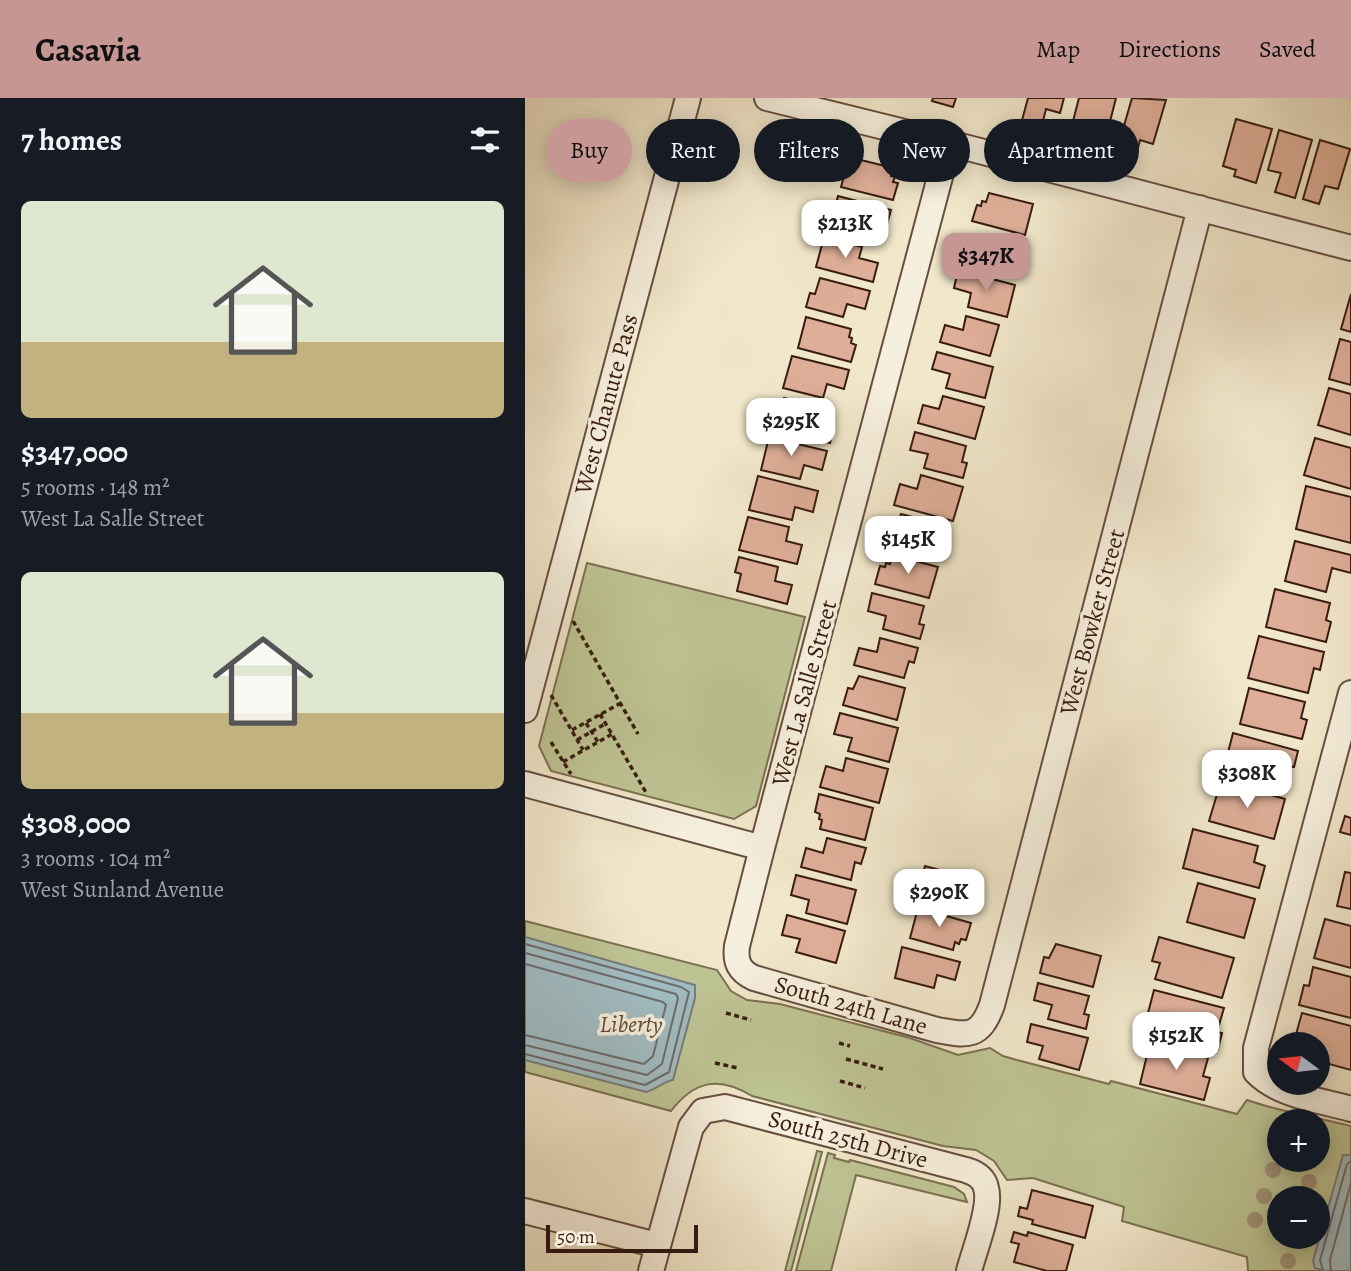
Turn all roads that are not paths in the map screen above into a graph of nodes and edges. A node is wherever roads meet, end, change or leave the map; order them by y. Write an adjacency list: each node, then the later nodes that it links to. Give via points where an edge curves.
1 (688, 98): 9 (street, West Chanute Pass)
2 (767, 98): 3 (street)
3 (878, 125)
4 (970, 148): 6 (street)
5 (939, 182): 11 (street, West La Salle Street)
6 (1200, 208): 7 (street); 13 (street, West Bowker Street, via 992,1005)
7 (1351, 248)
8 (1351, 693): 14 (street, via 1257,1048 1256,1072 1281,1088)
9 (525, 710)
10 (525, 784): 11 (street)
11 (762, 848): 12 (street, West La Salle Street)
12 (736, 958): 13 (street, South 24th Lane, via 745,974 754,978 937,1030)
13 (977, 1032)
14 (1351, 1109)
15 (525, 1211): 16 (street)
16 (657, 1245): 17 (street); 18 (street, South 25th Drive, via 687,1136 703,1111 733,1109 978,1175 986,1186 986,1208)
17 (651, 1271)
18 (969, 1271)

